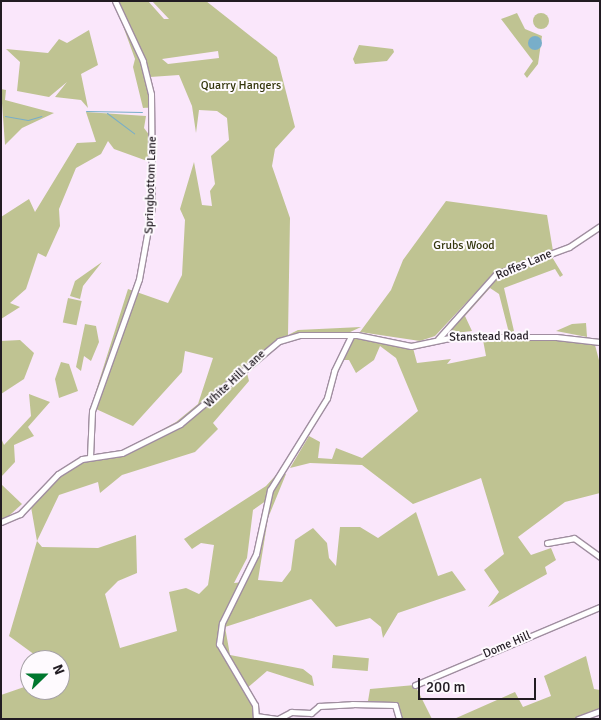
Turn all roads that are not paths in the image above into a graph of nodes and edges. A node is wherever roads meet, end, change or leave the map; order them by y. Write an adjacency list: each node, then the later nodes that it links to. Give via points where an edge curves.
1 (115, 1): 6 (street, Springbottom Lane, via 143,61 151,94 152,207 139,279 92,411)
2 (600, 226): 4 (street, Roffes Lane, via 569,247 496,274)
3 (351, 336): 4 (street, Stanstead Road, via 411,346); 6 (street, White Hill Lane, via 300,335 279,341 180,424 122,453); 13 (street, via 334,371 327,398 270,490 256,554 222,623 219,644 255,705)
4 (438, 339): 5 (street, Stanstead Road, via 556,337)
5 (600, 342)
6 (90, 457): 7 (street, White Hill Lane, via 58,474 20,514)
7 (1, 522)
8 (548, 543): 9 (street, via 574,538)
9 (600, 557)
10 (600, 607): 11 (street, Dome Hill)
11 (415, 685)
12 (600, 711): 16 (street)
13 (256, 717): 14 (street)
14 (278, 719): 15 (street, via 291,712 311,713 318,706 352,704 395,706)
15 (399, 719)
16 (578, 719)

